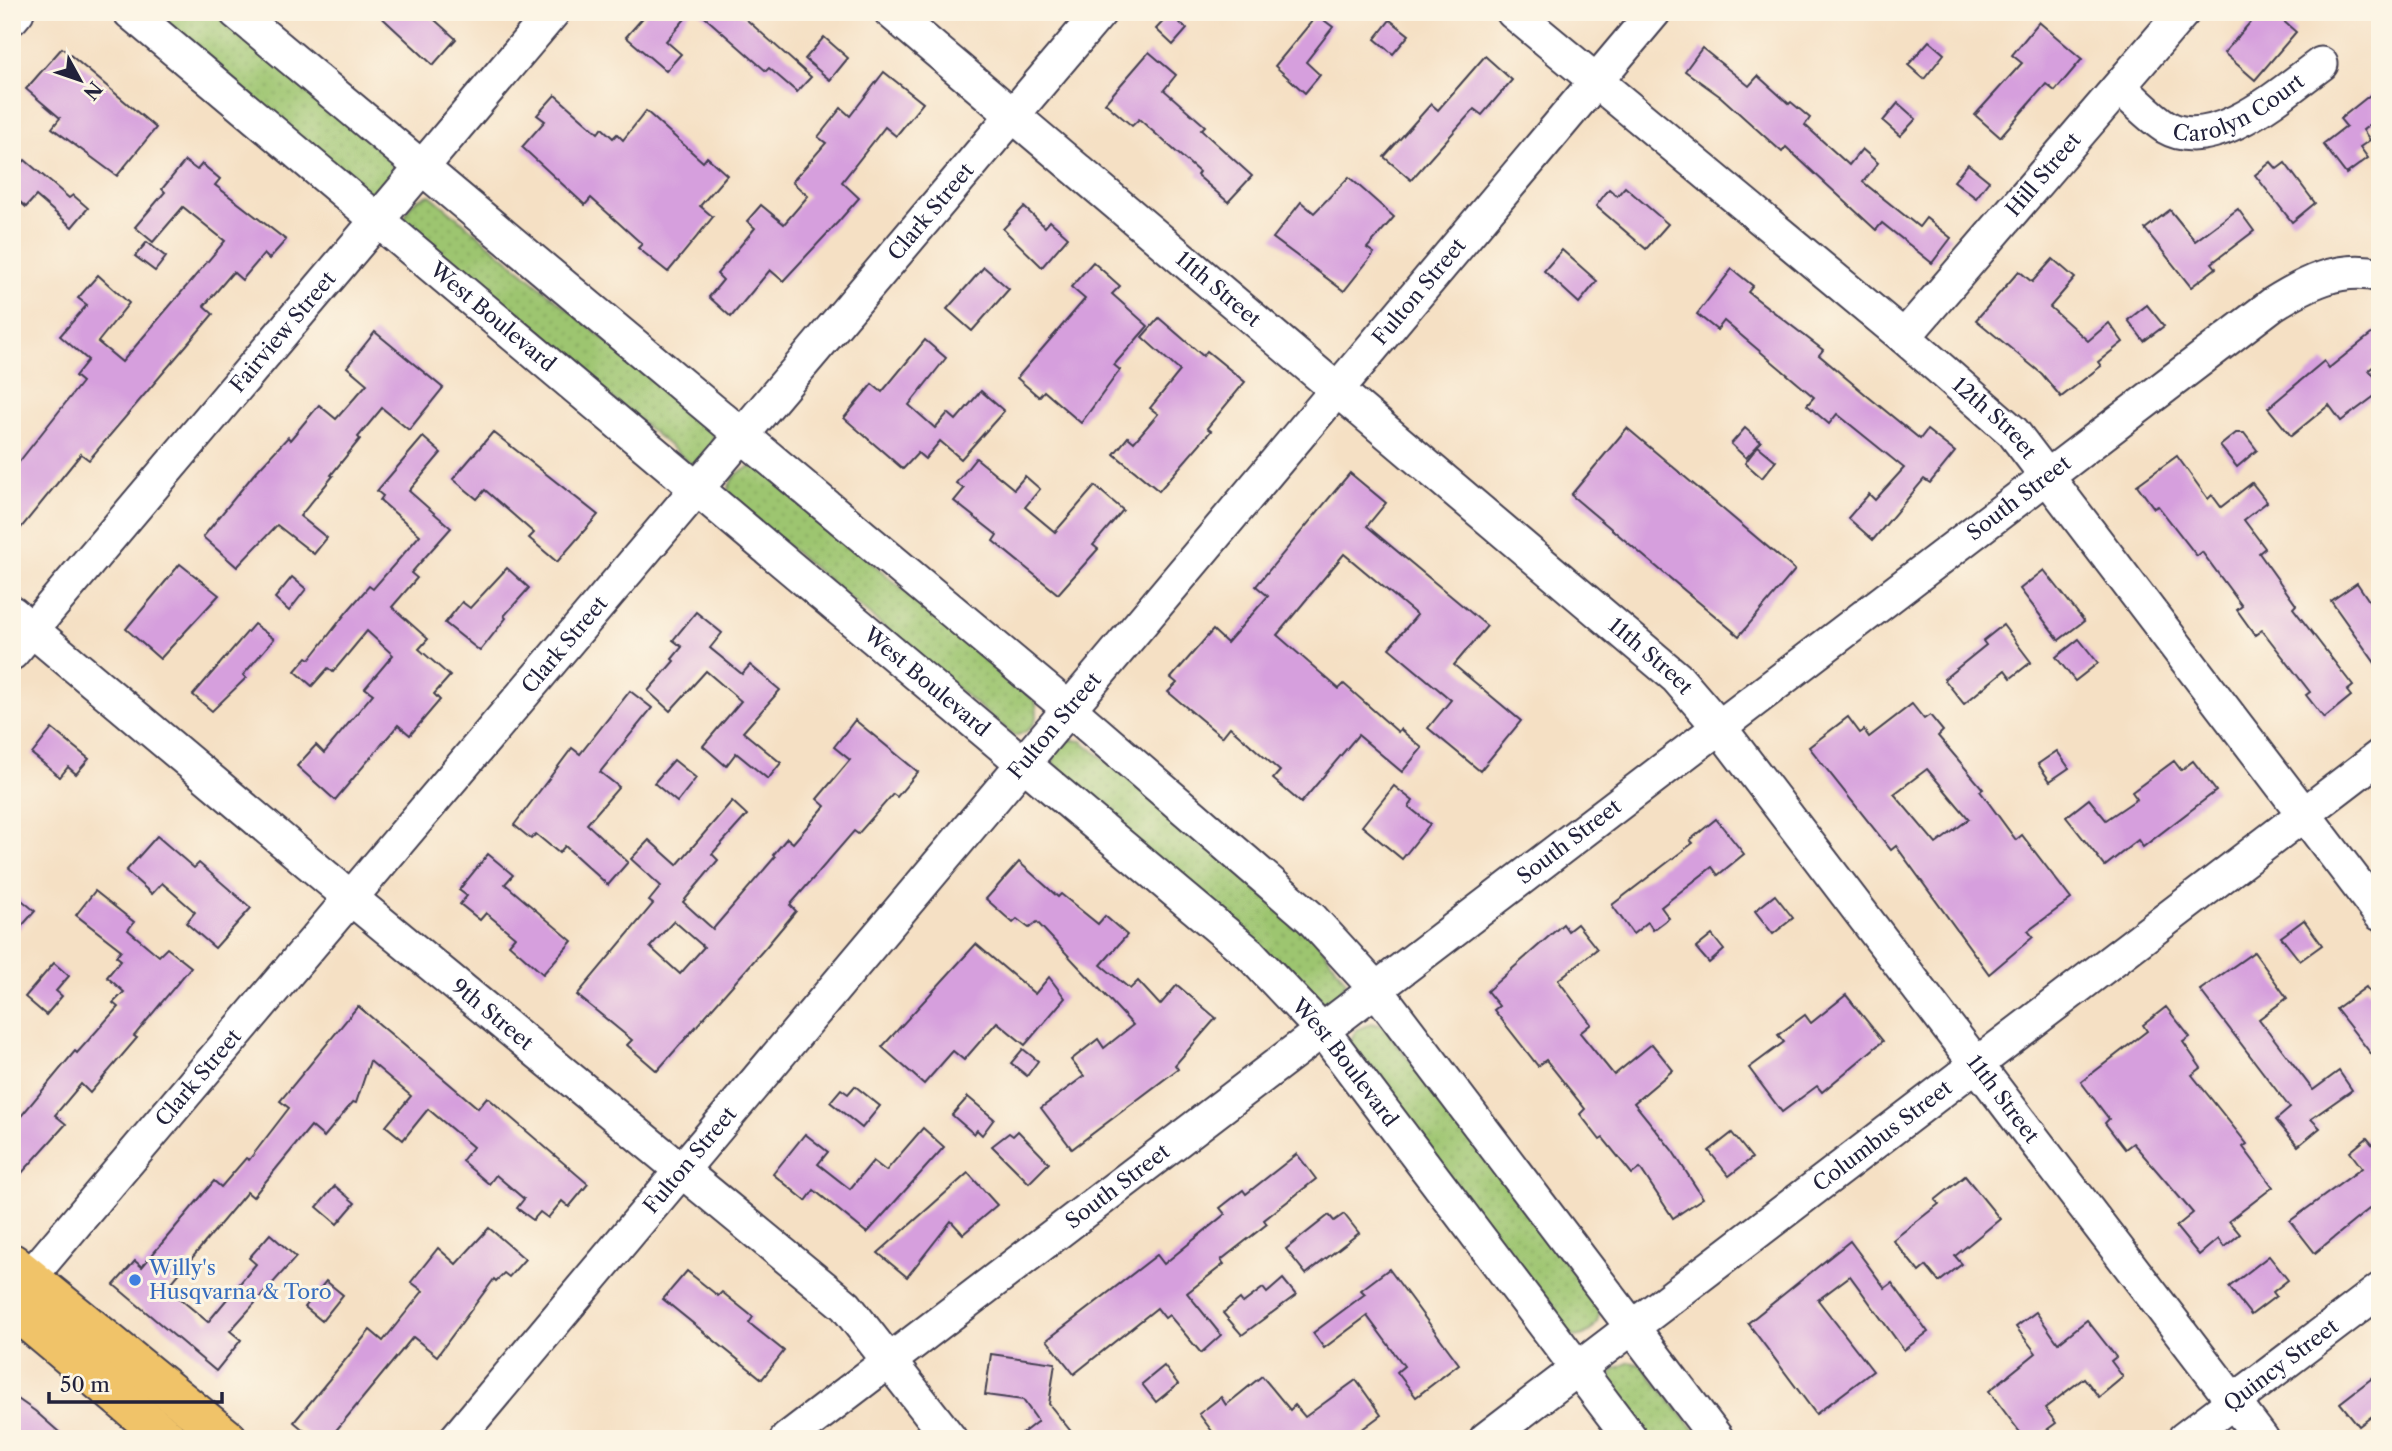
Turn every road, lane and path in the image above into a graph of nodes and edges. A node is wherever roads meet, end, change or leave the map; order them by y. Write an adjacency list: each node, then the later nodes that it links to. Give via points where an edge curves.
1 (17, 12): 10 (street)
2 (130, 12): 16 (street, West Boulevard)
3 (236, 12): 15 (street)
4 (553, 12): 15 (street, Fairview Street)
5 (891, 12): 14 (street, 11th Street)
6 (1100, 12): 14 (street, Clark Street)
7 (1513, 12): 12 (street, 12th Street)
8 (1654, 12): 12 (street, Fulton Street)
9 (2183, 12): 13 (street, Hill Street)
10 (12, 18)
11 (2320, 64): 13 (street, Carolyn Court, via 2235,125 2195,132 2167,127)
12 (1597, 82): 18 (street, 12th Street); 19 (street, Fulton Street)
13 (2120, 88): 18 (street, Hill Street)
14 (1014, 115): 19 (street, 11th Street); 20 (street, Clark Street)
15 (423, 167): 16 (street, Fairview Street); 20 (street)
16 (380, 220): 22 (street, West Boulevard); 23 (street, Fairview Street)
17 (2371, 273): 21 (street, South Street, via 2319,278 2273,304)
18 (1904, 337): 21 (street, 12th Street, via 1997,416)
19 (1338, 390): 24 (street, Fulton Street); 25 (street, 11th Street, via 1653,655)
20 (742, 436): 22 (street, Clark Street); 24 (street)
21 (2050, 477): 25 (street, South Street); 28 (street, 12th Street)
22 (698, 488): 27 (street, West Boulevard); 29 (street, Clark Street)
23 (19, 631): 29 (street, 9th Street)
24 (1068, 708): 27 (street, Fulton Street); 31 (street, via 1311,918)
25 (1720, 728): 31 (street, South Street); 33 (street, 11th Street)
26 (2380, 756): 28 (street, Columbus Street)
27 (1024, 762): 32 (street, West Boulevard, via 1250,954); 34 (street, Fulton Street)
28 (2304, 814): 30 (street, 12th Street); 33 (street, Columbus Street)
29 (352, 899): 34 (street, 9th Street); 35 (street, Clark Street)
30 (2380, 914)
31 (1375, 988): 32 (street, South Street); 37 (street)
32 (1322, 1030): 38 (street, South Street); 39 (street, West Boulevard)
33 (1976, 1065): 37 (street, Columbus Street); 40 (street, 11th Street)
34 (680, 1171): 38 (street, 9th Street, via 846,1306); 43 (street, Fulton Street)
35 (18, 1283): 41 (highway); 42 (highway)
36 (2380, 1290): 40 (street, Quincy Street)
37 (1632, 1328): 39 (street, Columbus Street); 48 (street)
38 (890, 1360): 44 (street, South Street); 45 (street, 9th Street)
39 (1580, 1368): 46 (street, Columbus Street); 47 (street, West Boulevard)
40 (2233, 1401): 49 (street, Quincy Street); 50 (street, 11th Street)
41 (168, 1439)
42 (228, 1439)
43 (456, 1439)
44 (787, 1439)
45 (950, 1439)
46 (1486, 1439)
47 (1631, 1439)
48 (1717, 1439)
49 (2184, 1439)
50 (2262, 1439)

